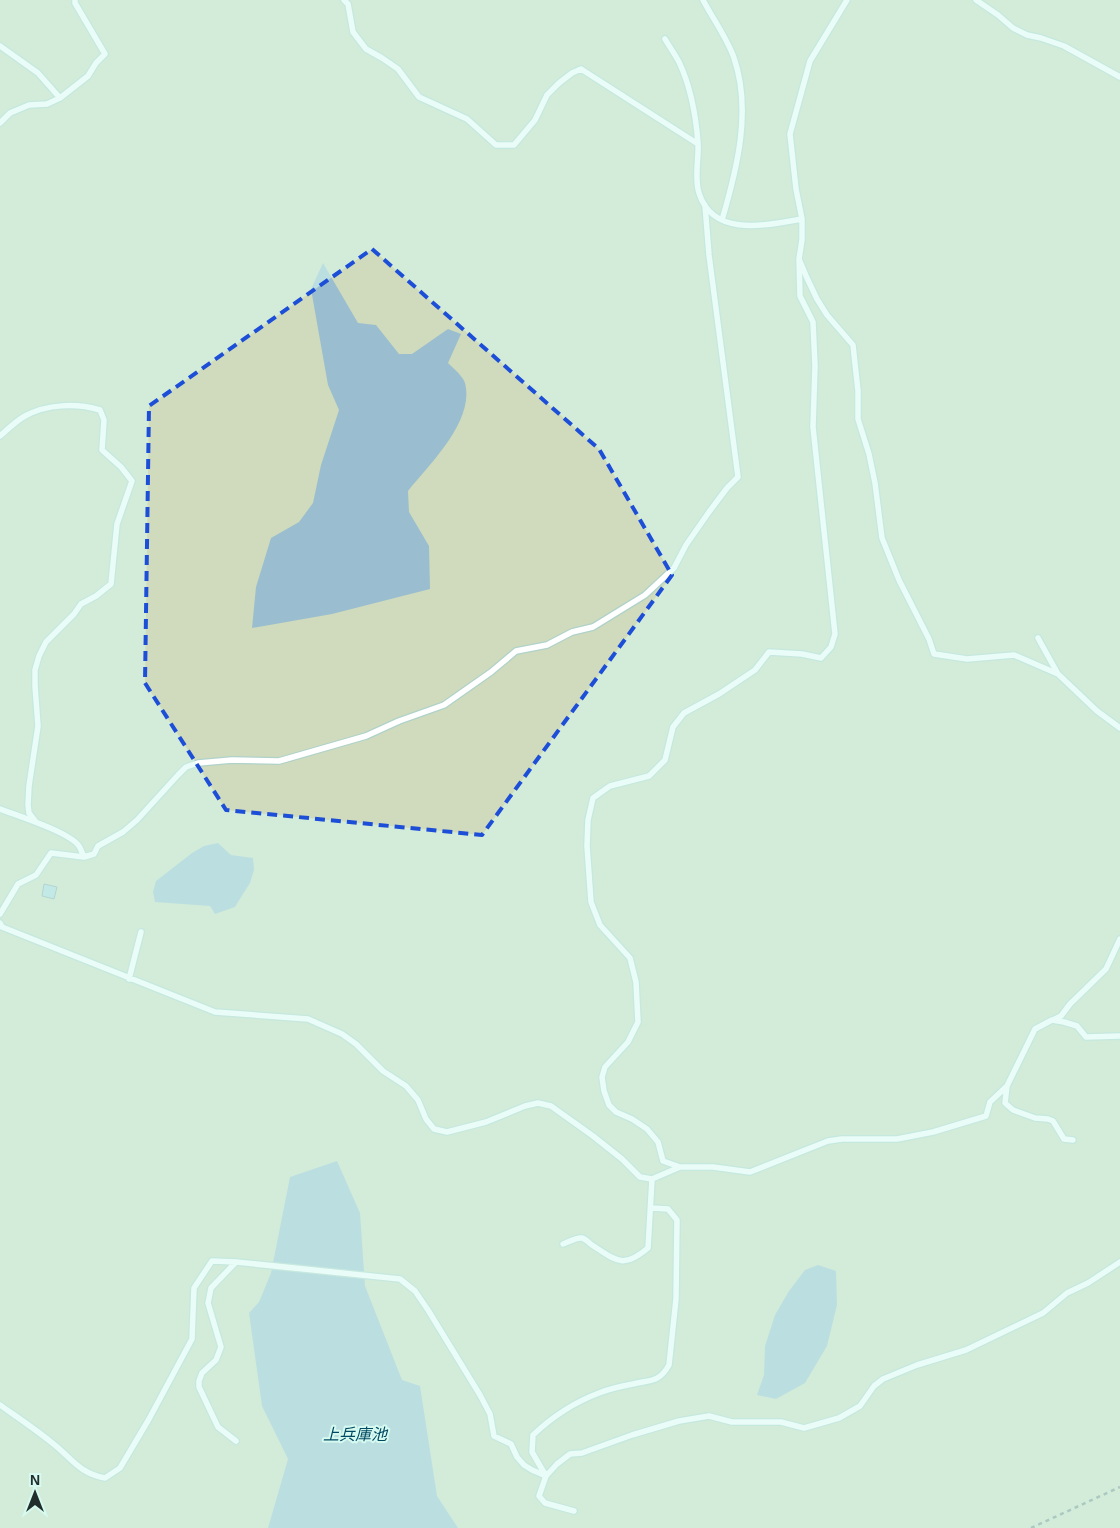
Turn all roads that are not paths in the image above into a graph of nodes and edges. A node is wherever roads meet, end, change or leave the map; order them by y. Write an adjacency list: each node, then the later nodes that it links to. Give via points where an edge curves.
1 (75, 0): 9 (lane, via 105,54 88,76)
2 (344, 0): 11 (lane, via 348,4 354,32 366,49 398,69 419,97 467,119 496,145 514,145 535,120 547,95 565,78 581,69)
3 (703, 0): 14 (lane, via 734,56 743,105 731,191)
4 (847, 0): 13 (lane, via 810,61 790,134)
5 (976, 0): 8 (lane, via 1027,36 1064,46)
6 (665, 39): 11 (lane, via 679,62 692,101)
7 (0, 46): 9 (lane, via 38,72)
8 (1120, 77)
9 (60, 98): 10 (lane, via 47,104 29,105 10,113)
10 (0, 123)
11 (698, 144): 12 (lane, via 698,192)
12 (705, 205): 14 (lane, via 712,215); 22 (lane, via 738,477 708,512 674,568 645,594 593,627 572,632 547,645 516,651 444,705 366,736 279,761 232,760 186,767 124,832 98,846 94,854)
13 (802, 219): 14 (lane, via 751,226 738,226); 15 (lane)
14 (722, 220)
15 (799, 259): 18 (lane, via 816,299 853,345 858,419 871,464 882,538 934,654 967,660 1014,654); 32 (lane, via 800,296 813,322 813,427 835,634 831,647 821,658 769,652 755,670 684,713 673,727 665,760 649,776 610,786 594,798 588,820 591,902 600,925 630,958 636,982 638,1022 628,1042 605,1066 602,1077 604,1091 609,1105 616,1112 647,1129 658,1142 663,1161)
16 (0, 436): 21 (lane, via 26,416 46,409 60,406 100,410 104,420 102,450 132,481 117,524 111,584 81,604 46,642 35,670 38,726 28,805 29,813)
17 (1038, 638): 18 (lane)
18 (1058, 674): 19 (lane)
19 (1120, 728)
20 (0, 809): 21 (lane)
21 (36, 822): 22 (lane, via 71,839)
22 (84, 857): 23 (lane, via 51,853 36,875 18,884)
23 (0, 914)
24 (0, 923): 27 (lane, via 2,927)
25 (141, 932): 27 (lane)
26 (1120, 938): 28 (lane, via 1106,968 1061,1016)
27 (129, 979): 33 (lane, via 215,1012 308,1019 342,1034 383,1071 406,1086 434,1129 447,1132 538,1103 551,1106 594,1136 640,1177)
28 (1052, 1020): 29 (lane, via 1077,1026 1086,1037); 30 (lane, via 1035,1029)
29 (1120, 1036)
30 (1007, 1086): 31 (lane, via 1005,1102 1013,1110 1053,1121 1064,1139); 32 (lane, via 990,1102 986,1116 933,1132 897,1139 828,1141 750,1172)
31 (1073, 1140)
32 (680, 1167): 33 (lane)
33 (652, 1179): 34 (lane)
34 (652, 1208): 35 (lane, via 648,1248 635,1259 625,1262 613,1258 583,1238); 40 (lane, via 668,1209 677,1220 676,1299 669,1366 653,1381 599,1394 575,1405 533,1435 532,1452)
35 (563, 1244)
36 (236, 1262): 38 (lane, via 212,1261 194,1288 192,1339 150,1420 120,1468 112,1475 105,1478 84,1471 53,1443); 39 (lane, via 211,1288 208,1303 221,1347 216,1360 202,1373 199,1387 218,1427); 40 (lane, via 400,1279 415,1291 480,1395 490,1414 494,1436 511,1444 524,1464)
37 (1120, 1262): 40 (lane, via 1067,1293 1043,1313 966,1350 883,1379 860,1406 839,1418 804,1428 781,1422 732,1422 708,1416 694,1418 570,1454)
38 (0, 1406)
39 (236, 1440)
40 (546, 1476): 41 (lane, via 539,1496 544,1503)
41 (574, 1511)

